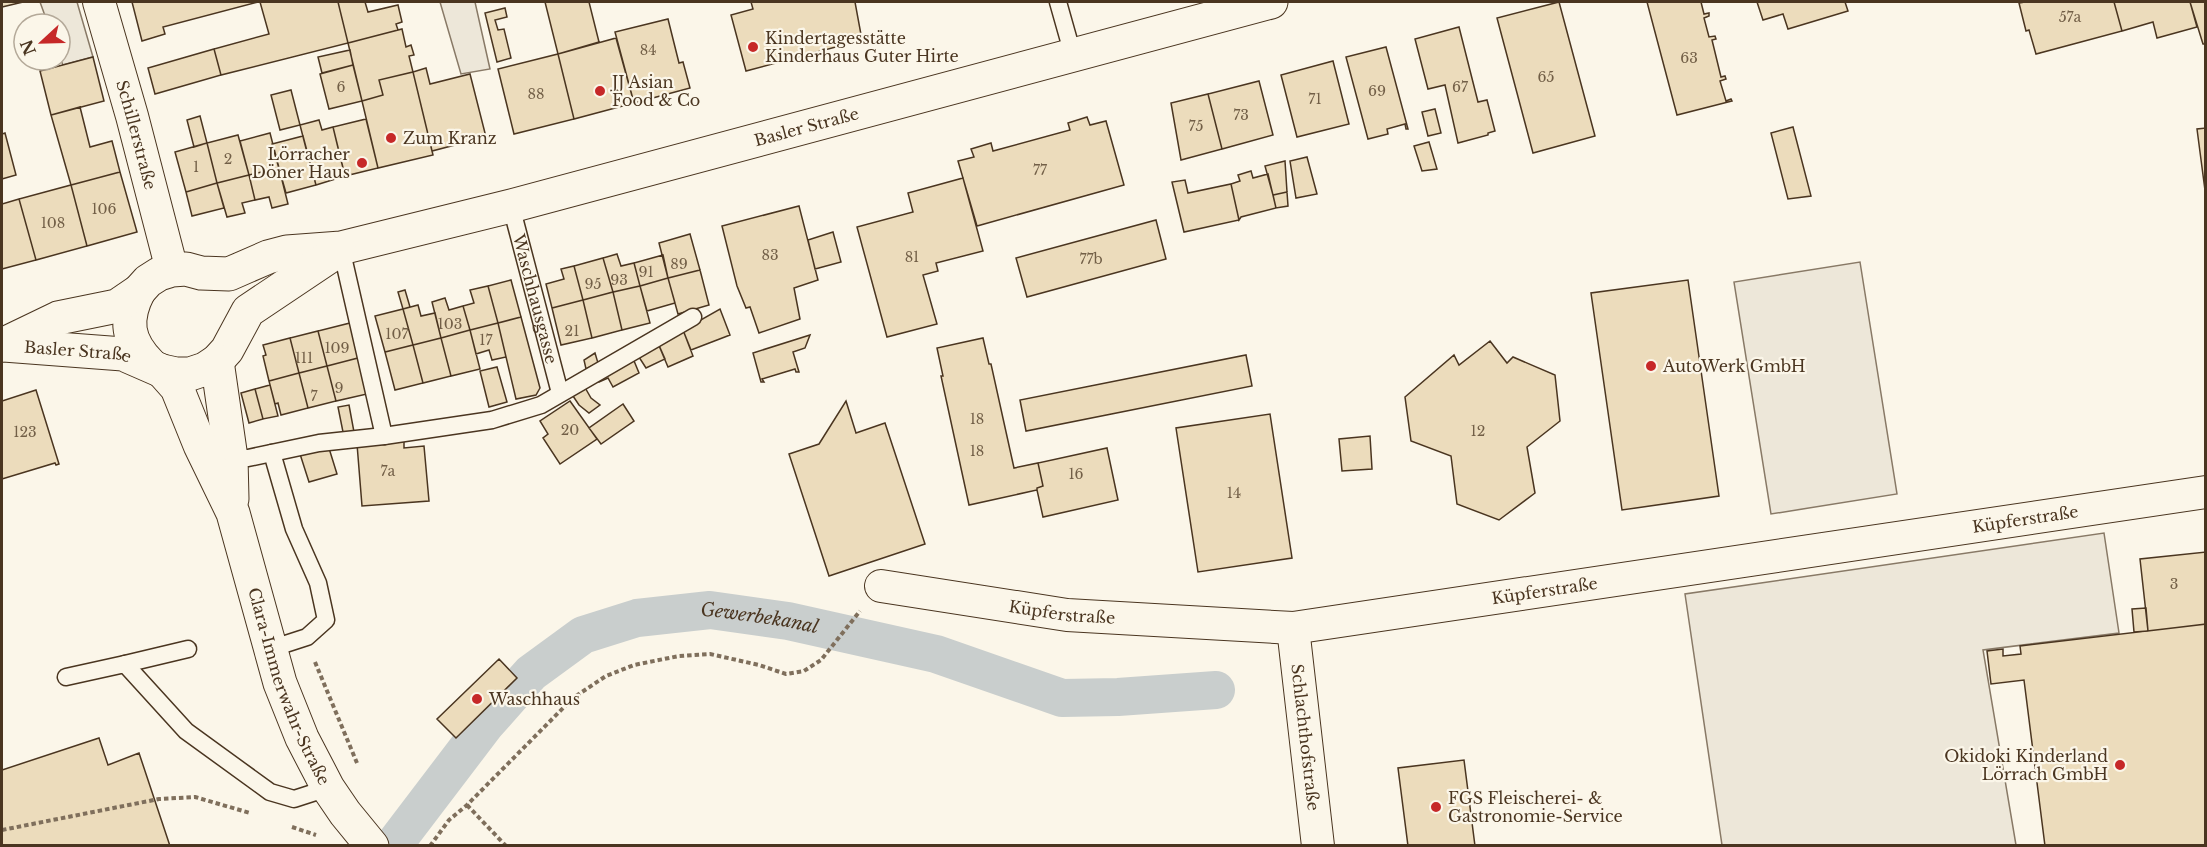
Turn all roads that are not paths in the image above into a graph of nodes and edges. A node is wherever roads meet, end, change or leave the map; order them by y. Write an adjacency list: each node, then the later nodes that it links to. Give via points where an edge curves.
1 (99, 2): 7 (street, Schillerstraße, via 132,116)
2 (1058, 2): 4 (lane)
3 (1271, 2): 4 (main road, Basler Straße)
4 (1073, 55): 5 (main road, Basler Straße)
5 (511, 206): 6 (main road, Basler Straße); 13 (lane, Waschhausgasse)
6 (341, 248): 7 (main road, Basler Straße, via 287,252 229,274); 11 (main road, Basler Straße, via 248,311); 14 (lane)
7 (186, 272): 8 (main road, Basler Straße, via 159,274); 11 (main road, via 222,287 229,298 233,310)
8 (139, 291): 10 (main road, Basler Straße, via 117,306 58,318); 12 (main road, Basler Straße, via 130,315 133,342)
9 (693, 317): 13 (lane)
10 (2, 345): 12 (main road, Basler Straße, via 123,354)
11 (225, 348): 12 (main road, Basler Straße, via 205,369 190,374); 16 (main road, Clara-Immerwahr-Straße)
12 (156, 367): 18 (main road, Clara-Immerwahr-Straße, via 177,388)
13 (560, 393): 14 (lane, via 541,405 492,420)
14 (384, 436): 15 (lane)
15 (272, 453): 16 (lane); 22 (lane, via 294,529 318,583 326,620 307,638)
16 (231, 458): 18 (main road, Clara-Immerwahr-Straße)
17 (2205, 492): 20 (street, Küpferstraße)
18 (233, 513): 22 (main road, Clara-Immerwahr-Straße)
19 (882, 586): 20 (street, Küpferstraße, via 1067,615)
20 (1293, 628): 27 (street, Schlachthofstraße)
21 (188, 649): 23 (lane)
22 (270, 649): 25 (main road, Clara-Immerwahr-Straße, via 302,738)
23 (125, 664): 24 (lane); 25 (lane, via 186,731 270,792 294,799)
24 (66, 677)
25 (328, 788): 26 (main road, Clara-Immerwahr-Straße)
26 (367, 840)
27 (1318, 846)

